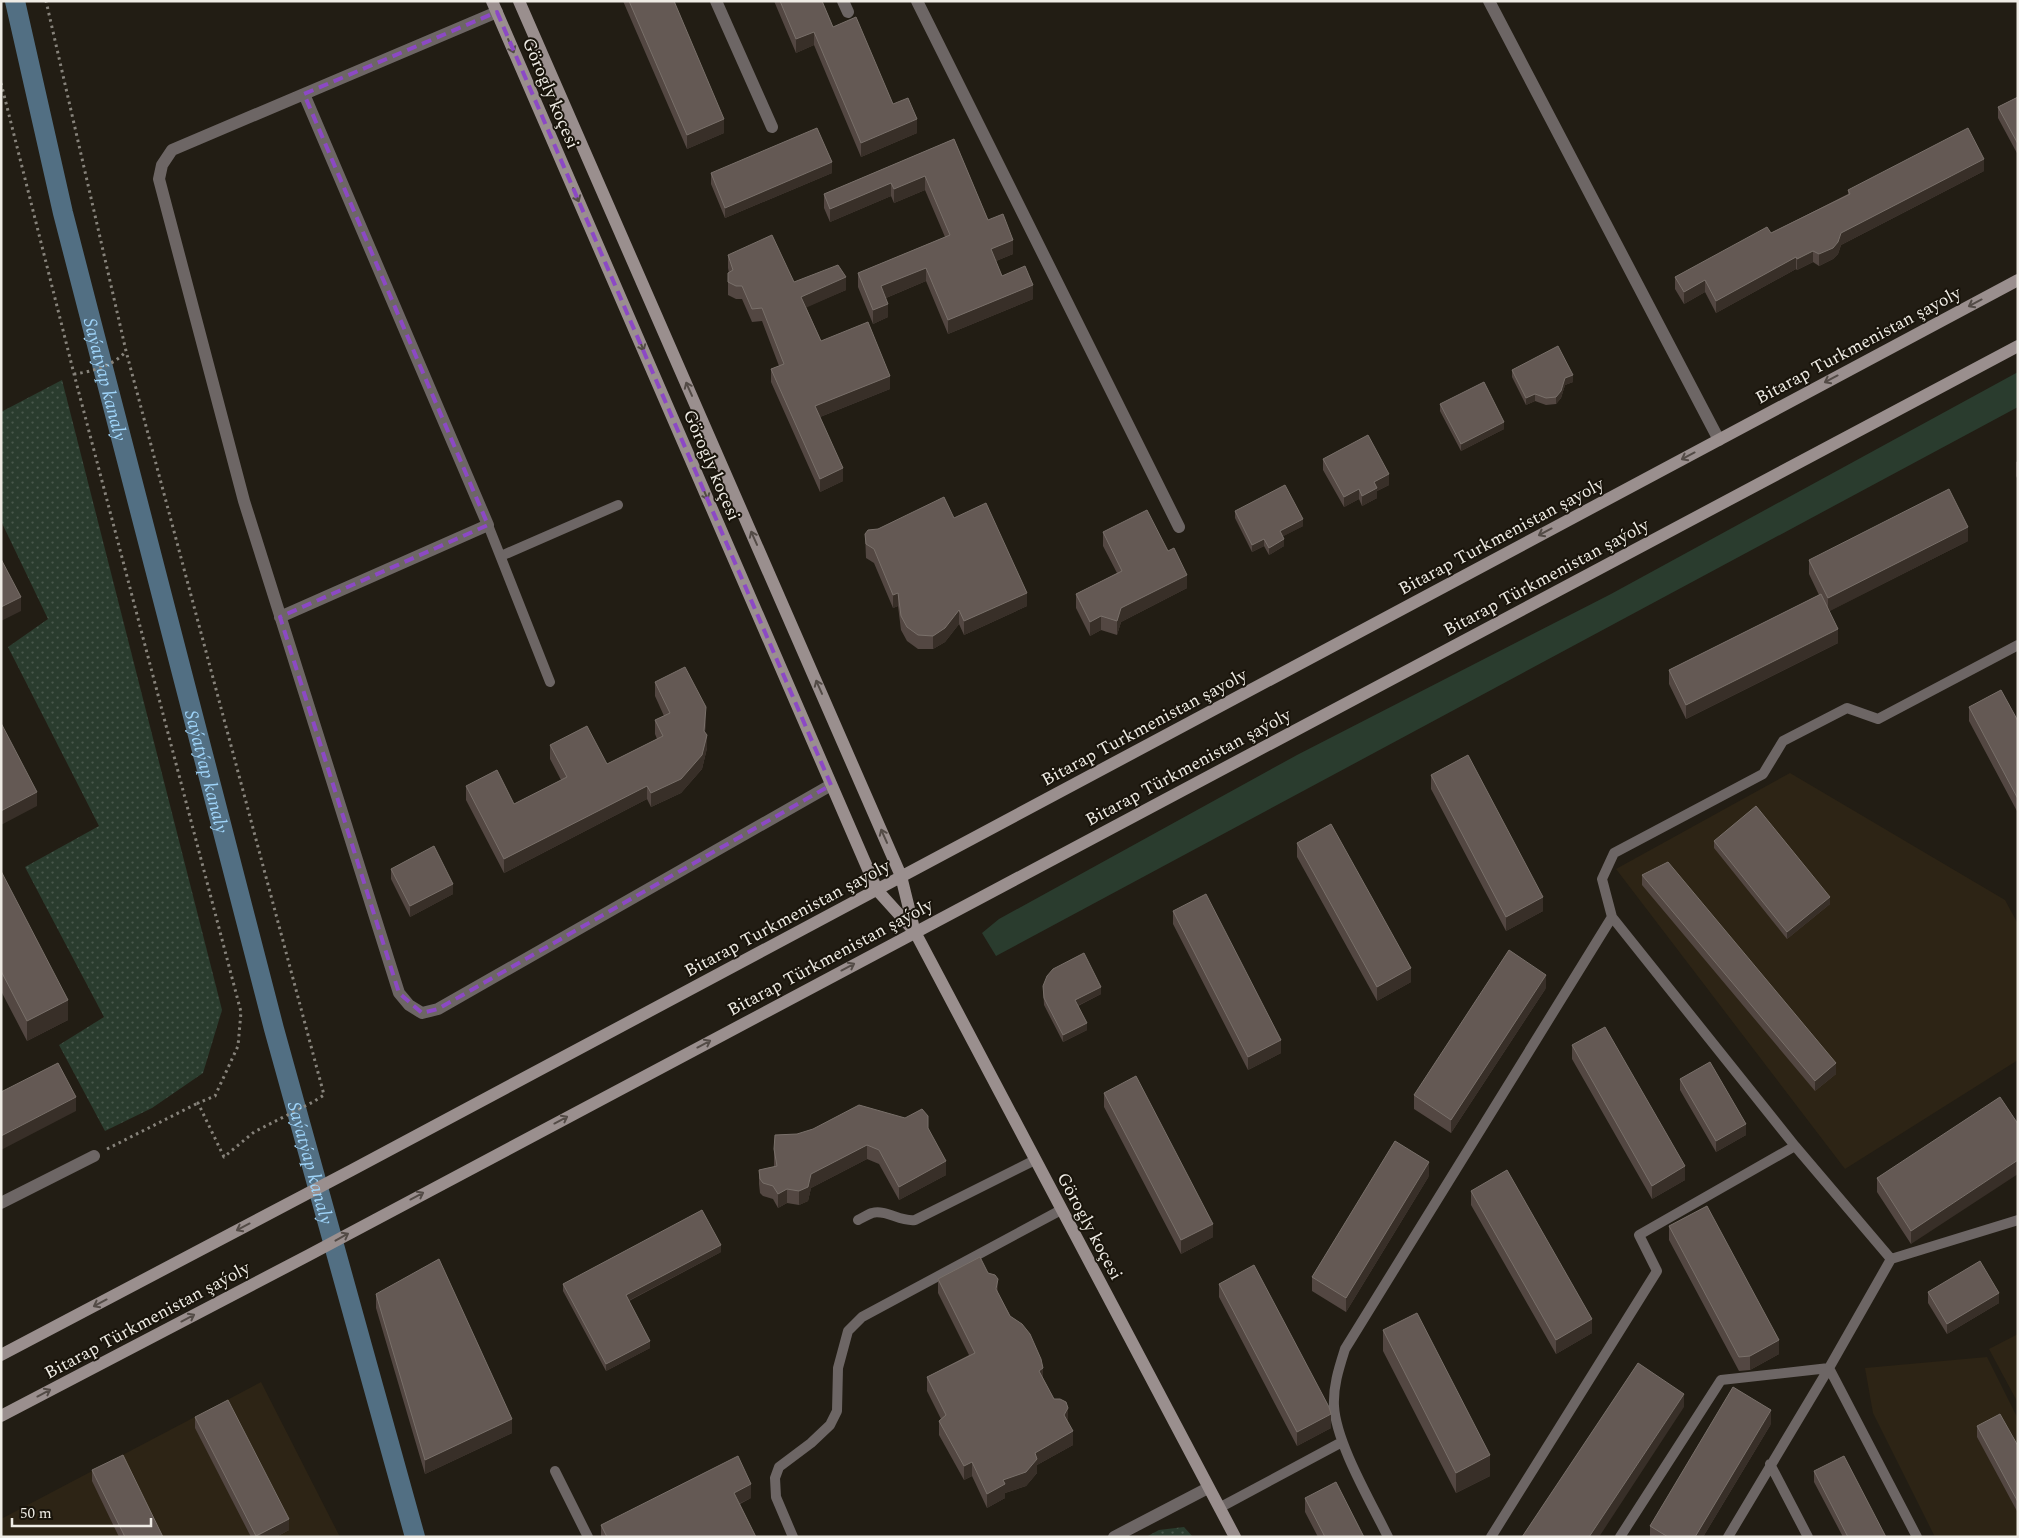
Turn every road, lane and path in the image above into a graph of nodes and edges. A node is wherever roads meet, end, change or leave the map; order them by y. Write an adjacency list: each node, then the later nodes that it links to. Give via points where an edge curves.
1 (46, 1): 12 (path)
2 (519, 1): 23 (main road, Görogly koçesi, one-way to 2)
3 (716, 1): 9 (street)
4 (917, 1): 17 (street)
5 (1489, 1): 14 (street)
6 (494, 7): 8 (street); 22 (main road, Görogly koçesi, one-way to 22)
7 (1, 83): 13 (path)
8 (304, 94): 16 (street); 19 (street, via 172,150 162,165 159,179 244,501)
9 (772, 127)
10 (2018, 280): 14 (main road, Bitarap Turkmenistan şayoly, one-way to 14)
11 (2018, 346): 26 (main road, Bitarap Türkmenistan şaýoly)
12 (126, 351): 13 (path, via 120,359); 27 (path, via 324,1094 254,1132 224,1156)
13 (74, 374): 27 (path, via 241,1012 238,1046 215,1096)
14 (1718, 440): 23 (main road, Bitarap Turkmenistan şayoly, one-way to 23)
15 (618, 505): 18 (lane)
16 (488, 525): 18 (lane); 19 (street)
17 (1179, 526)
18 (501, 556): 21 (lane)
19 (280, 617): 22 (street, via 399,993 422,1013 438,1009)
20 (2018, 646): 25 (lane, via 1878,719 1847,708 1783,741 1763,774 1614,853 1602,879)
21 (550, 682)
22 (831, 785): 24 (main road, Görogly koçesi)
23 (901, 876): 24 (main road, Bitarap Turkmenistan şayoly); 26 (main road, Görogly koçesi)
24 (877, 890): 26 (main road, Görogly koçesi); 32 (main road, Bitarap Turkmenistan şayoly)
25 (1612, 918): 28 (lane); 40 (lane, via 1345,1349 1336,1377 1334,1406)
26 (915, 932): 30 (main road, Görogly koçesi); 39 (main road, Bitarap Türkmenistan şaýoly, one-way to 26)
27 (198, 1103): 29 (path)
28 (1795, 1146): 36 (lane); 50 (lane, via 1639,1235 1657,1271)
29 (94, 1156): 31 (street)
30 (1035, 1160): 33 (main road, Görogly koçesi); 34 (lane, via 915,1220 898,1219 879,1212)
31 (1, 1203)
32 (286, 1204): 37 (main road, Bitarap Türkmenistan şaýoly, one-way to 37)
33 (1061, 1210): 43 (main road, Görogly koçesi); 46 (lane, via 862,1317 848,1331 838,1368 837,1411 830,1425 780,1467 775,1478 776,1497)
34 (858, 1220)
35 (2018, 1220): 36 (lane)
36 (1891, 1259): 38 (lane)
37 (1, 1355)
38 (1829, 1368): 41 (lane); 51 (lane, via 1721,1380); 54 (lane)
39 (1, 1416)
40 (1342, 1442): 44 (lane); 49 (lane)
41 (1770, 1464): 52 (lane); 53 (lane)
42 (555, 1471): 45 (lane)
43 (1208, 1488): 44 (main road, Görogly koçesi); 47 (street)
44 (1219, 1508): 48 (main road, Görogly koçesi)
45 (588, 1537)
46 (793, 1537)
47 (1114, 1537)
48 (1235, 1537)
49 (1388, 1537)
50 (1491, 1537)
51 (1620, 1537)
52 (1728, 1537)
53 (1808, 1537)
54 (1917, 1537)

